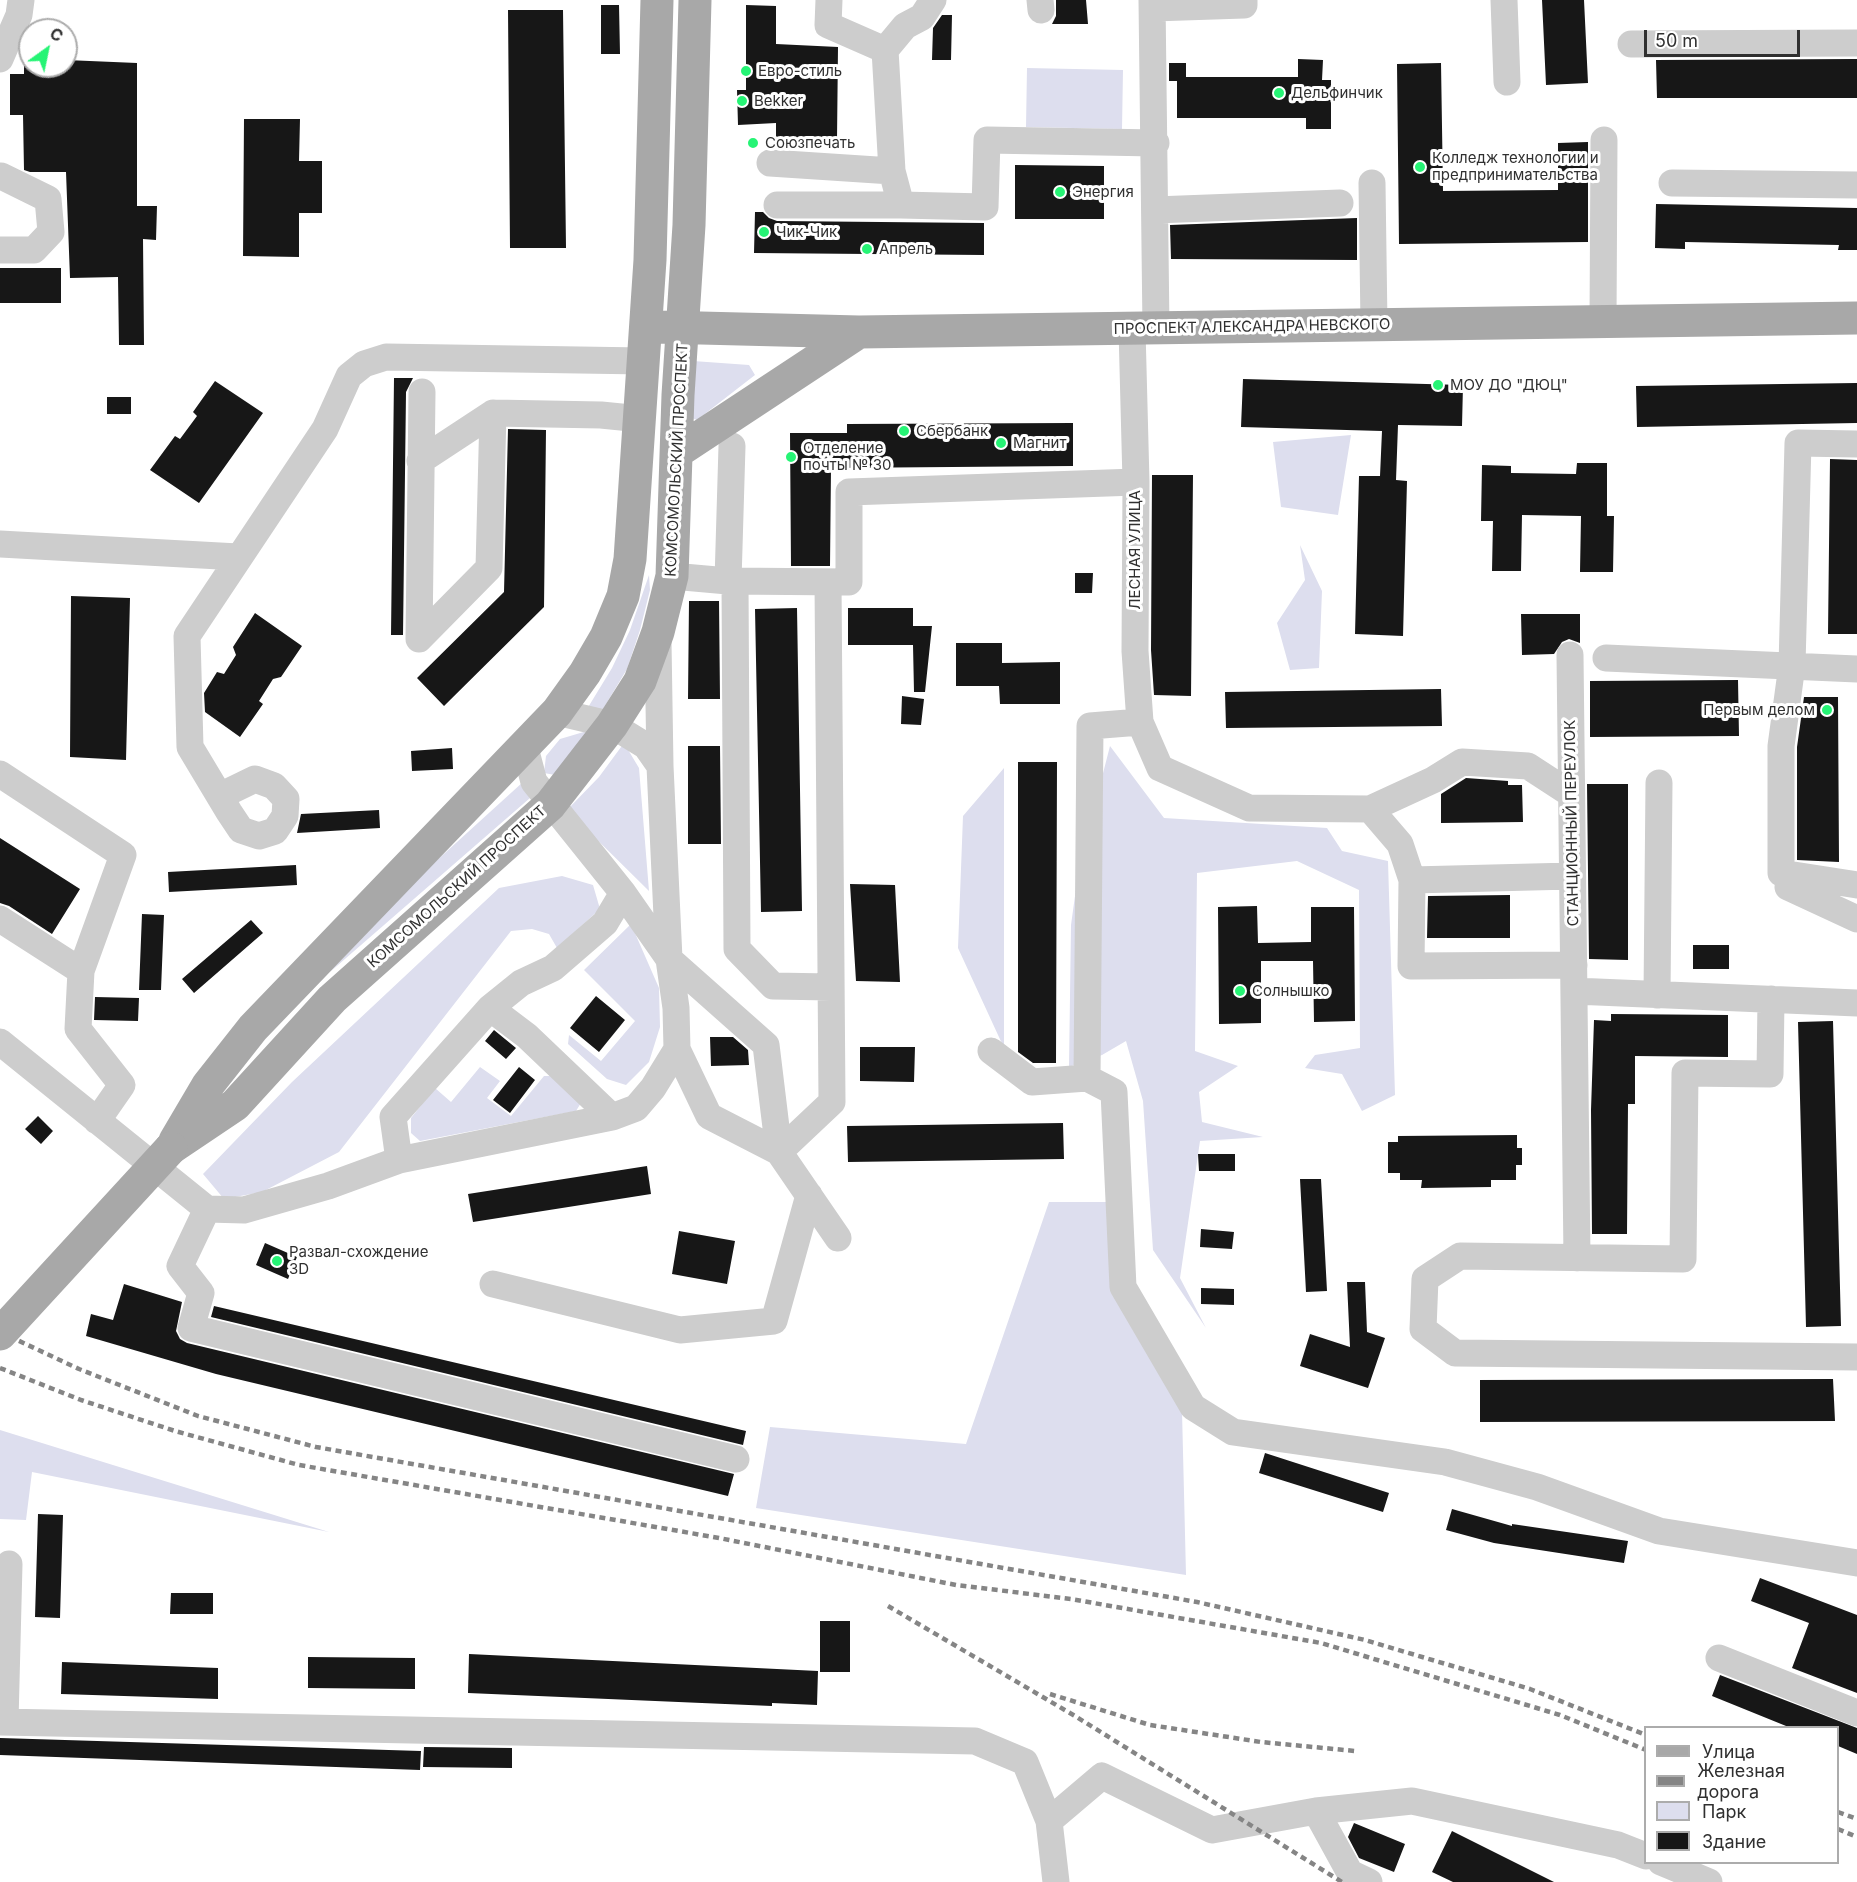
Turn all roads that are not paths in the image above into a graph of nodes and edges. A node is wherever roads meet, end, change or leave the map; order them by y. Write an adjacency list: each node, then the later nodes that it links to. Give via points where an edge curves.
1 (21, 0): 12 (street, via 19,15)
2 (657, 0): 29 (main road, КОМСОМОЛЬСКИЙ ПРОСПЕКТ)
3 (695, 0): 31 (main road, КОМСОМОЛЬСКИЙ ПРОСПЕКТ)
4 (828, 0): 11 (street, via 828,25)
5 (933, 0): 11 (street, via 922,17 905,26)
6 (1244, 0): 8 (street, via 1244,5)
7 (1504, 0): 13 (street)
8 (1152, 4): 15 (street, ЛЕСНАЯ УЛИЦА)
9 (1857, 42): 10 (street)
10 (1631, 44)
11 (885, 50): 18 (street)
12 (0, 59)
13 (1507, 82)
14 (1604, 140): 28 (street)
15 (1156, 143): 24 (street, via 987,140 986,207); 25 (street, ЛЕСНАЯ УЛИЦА)
16 (770, 163): 18 (street)
17 (0, 168): 26 (street, via 48,199 51,232 34,250)
18 (892, 171): 24 (street)
19 (1372, 183): 30 (street)
20 (1672, 183): 21 (street)
21 (1857, 185)
22 (1340, 203): 25 (street)
23 (777, 205): 24 (street)
24 (901, 205)
25 (1155, 210): 32 (street, ЛЕСНАЯ УЛИЦА)
26 (0, 250)
27 (1857, 318): 28 (main road, ПРОСПЕКТ АЛЕКСАНДРА НЕВСКОГО)
28 (1603, 322): 30 (main road, ПРОСПЕКТ АЛЕКСАНДРА НЕВСКОГО)
29 (647, 326): 31 (main road, ПРОСПЕКТ АЛЕКСАНДРА НЕВСКОГО); 34 (main road, КОМСОМОЛЬСКИЙ ПРОСПЕКТ)
30 (1374, 326): 32 (main road, ПРОСПЕКТ АЛЕКСАНДРА НЕВСКОГО)
31 (683, 328): 33 (main road, ПРОСПЕКТ АЛЕКСАНДРА НЕВСКОГО); 40 (main road, КОМСОМОЛЬСКИЙ ПРОСПЕКТ)
32 (1144, 329): 33 (main road, ПРОСПЕКТ АЛЕКСАНДРА НЕВСКОГО); 42 (street, ЛЕСНАЯ УЛИЦА)
33 (859, 332): 40 (main road)
34 (644, 361): 37 (main road, КОМСОМОЛЬСКИЙ ПРОСПЕКТ); 44 (street, via 386,357 364,364 349,376 325,429)
35 (422, 392): 41 (street)
36 (493, 413): 37 (street); 41 (street); 41 (street, via 489,568 419,639)
37 (641, 419): 53 (main road, КОМСОМОЛЬСКИЙ ПРОСПЕКТ, via 630,560 623,596 606,637)
38 (1857, 444): 51 (street, via 1798,443)
39 (732, 446): 46 (street)
40 (677, 452): 45 (main road, КОМСОМОЛЬСКИЙ ПРОСПЕКТ)
41 (420, 461)
42 (1136, 482): 47 (street, via 849,492 849,582); 54 (street, ЛЕСНАЯ УЛИЦА, via 1135,651)
43 (0, 544): 44 (street)
44 (238, 557): 61 (street, via 187,636 190,747)
45 (672, 576): 46 (street); 48 (main road, КОМСОМОЛЬСКИЙ ПРОСПЕКТ)
46 (732, 581): 47 (street); 74 (street, via 737,949 773,986)
47 (828, 582): 74 (street)
48 (658, 632): 55 (main road, КОМСОМОЛЬСКИЙ ПРОСПЕКТ, via 640,681); 57 (street)
49 (1570, 655): 60 (street, СТАНЦИОННЫЙ ПЕРЕУЛОК)
50 (1606, 658): 51 (street)
51 (1792, 665): 52 (street); 66 (street, via 1781,746 1781,873)
52 (1857, 669)
53 (557, 712): 55 (street); 56 (main road, КОМСОМОЛЬСКИЙ ПРОСПЕКТ)
54 (1140, 722): 63 (street, ЛЕСНАЯ УЛИЦА, via 1160,768 1249,808); 83 (street, via 1090,726)
55 (612, 725): 57 (street, via 646,746); 62 (main road, КОМСОМОЛЬСКИЙ ПРОСПЕКТ)
56 (525, 748): 62 (street, via 534,783); 86 (main road, КОМСОМОЛЬСКИЙ ПРОСПЕКТ, via 253,1028 208,1085)
57 (660, 766): 71 (street)
58 (0, 774): 73 (street, via 123,855)
59 (1659, 783): 76 (street)
60 (1571, 794): 63 (street, via 1528,766 1462,762); 64 (street, СТАНЦИОННЫЙ ПЕРЕУЛОК)
61 (220, 796)
62 (550, 805): 68 (street); 86 (main road, КОМСОМОЛЬСКИЙ ПРОСПЕКТ, via 332,999 235,1105)
63 (1370, 809): 65 (street, via 1400,844)
64 (1572, 876): 65 (street); 72 (street, СТАНЦИОННЫЙ ПЕРЕУЛОК)
65 (1412, 880): 72 (street, via 1411,966)
66 (1857, 885)
67 (1788, 887): 70 (street)
68 (623, 893): 71 (street); 79 (street, via 597,931 553,968 521,983)
69 (0, 919): 73 (street)
70 (1857, 919)
71 (669, 959): 81 (street); 87 (street, via 766,1045)
72 (1574, 965): 75 (street, СТАНЦИОННЫЙ ПЕРЕУЛОК)
73 (81, 971): 85 (street, via 78,1029 122,1085)
74 (831, 987): 87 (street, via 832,1102)
75 (1574, 991): 76 (street); 92 (street, СТАНЦИОННЫЙ ПЕРЕУЛОК)
76 (1657, 994): 77 (street)
77 (1771, 999): 78 (street); 92 (street, via 1770,1074 1685,1073 1683,1259)
78 (1857, 1003)
79 (490, 1008): 84 (street, via 527,1036); 88 (street, via 393,1117)
80 (0, 1042): 85 (street)
81 (677, 1049): 84 (street, via 636,1108); 87 (street, via 709,1116)
82 (991, 1051): 83 (street, via 1032,1082)
83 (1087, 1078): 97 (street, via 1114,1092 1123,1287 1193,1407 1233,1432 1444,1461 1537,1486 1659,1531)
84 (612, 1117): 88 (street)
85 (97, 1120): 90 (street)
86 (171, 1148): 94 (main road, КОМСОМОЛЬСКИЙ ПРОСПЕКТ, bridge)
87 (779, 1152): 89 (street)
88 (399, 1160): 90 (street, via 244,1210)
89 (808, 1195): 91 (street); 93 (street, via 774,1321 680,1330)
90 (207, 1209): 96 (street, via 180,1266 201,1293 191,1328)
91 (838, 1238)
92 (1577, 1258): 95 (street, via 1460,1256 1425,1279 1423,1329 1455,1353)
93 (493, 1284)
94 (0, 1334)
95 (1857, 1356)
96 (736, 1459)
97 (1857, 1563)
98 (9, 1564): 101 (street)
99 (1719, 1658): 100 (street)
100 (1857, 1713)
101 (2, 1722): 103 (street, via 975,1741 1025,1762)
102 (1316, 1811): 103 (street, via 1212,1830 1102,1776); 104 (street, via 1412,1802 1618,1845); 107 (street, via 1350,1873)
103 (1049, 1821): 106 (street)
104 (1644, 1855)
105 (1664, 1864): 108 (street)
106 (1056, 1882)
107 (1369, 1882)
108 (1709, 1882)

